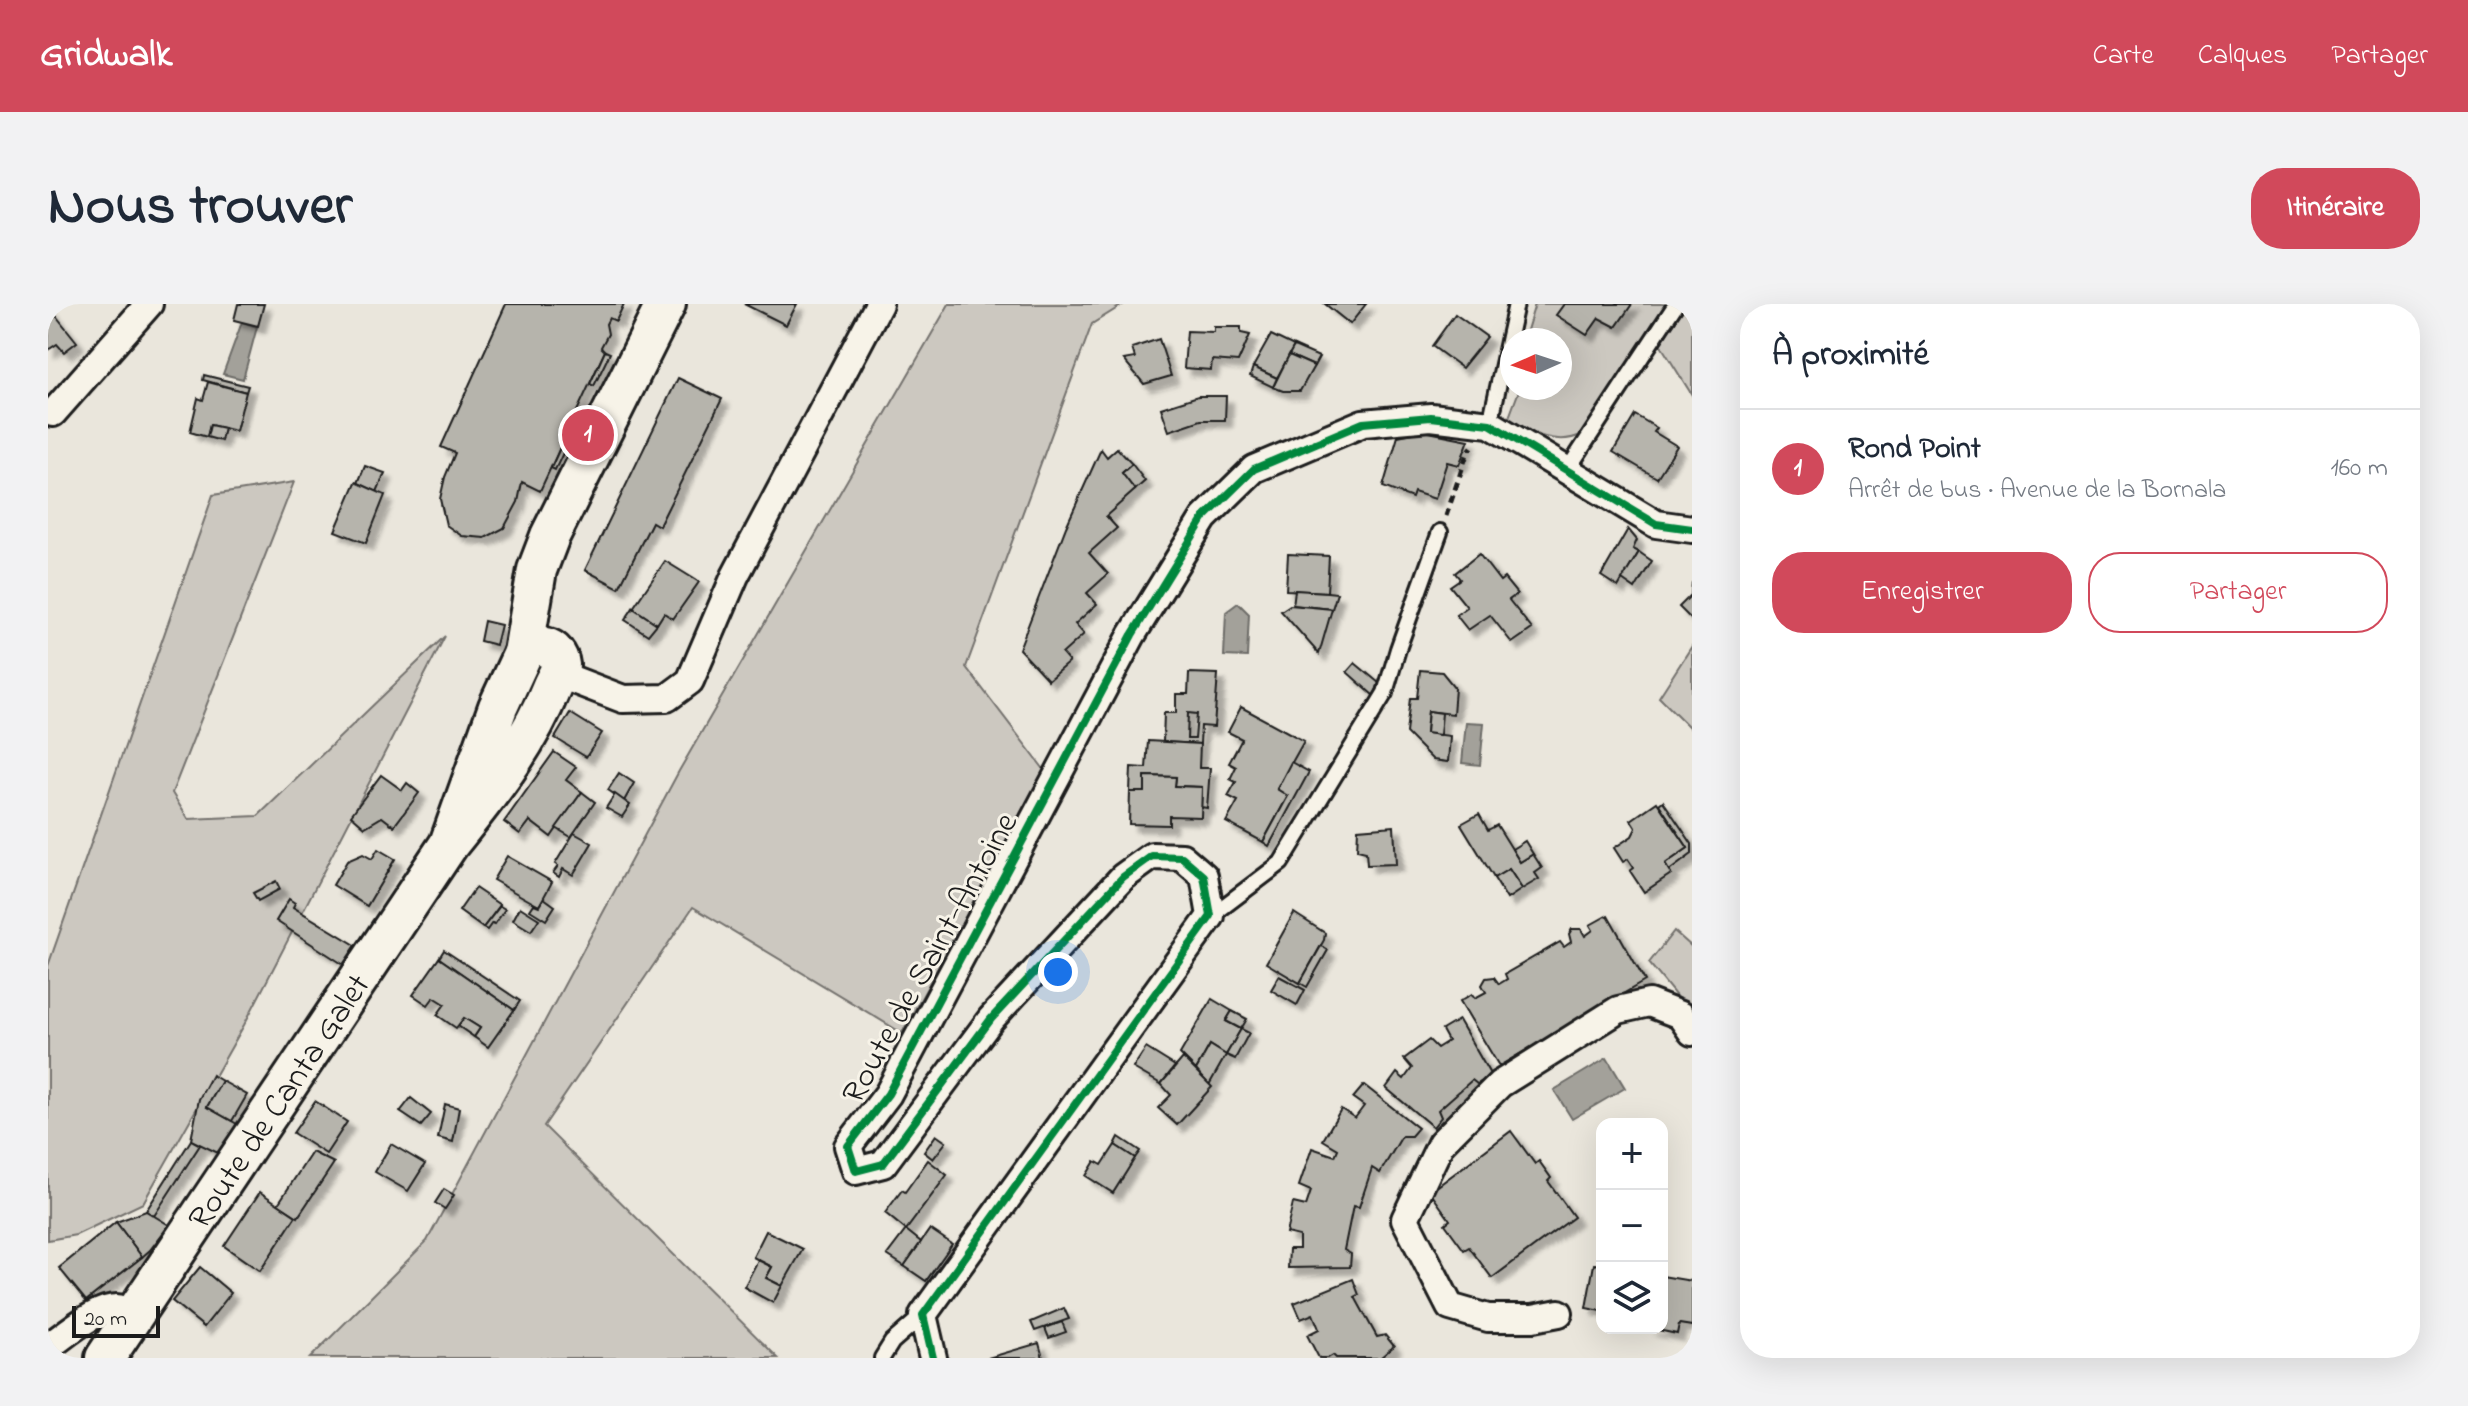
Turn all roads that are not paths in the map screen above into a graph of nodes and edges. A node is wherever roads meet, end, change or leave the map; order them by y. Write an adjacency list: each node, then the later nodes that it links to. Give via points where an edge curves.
1 (149, 304): 7 (street)
2 (666, 304): 12 (main road, via 537,570)
3 (689, 304): 12 (main road, via 554,575)
4 (879, 304): 12 (street, via 735,576 690,681 667,698 623,699)
5 (1516, 304): 8 (lane)
6 (1676, 304): 9 (lane)
7 (53, 413)
8 (1490, 424): 9 (street, Route de Saint-Antoine); 13 (street, Route de Saint-Antoine, via 1431,417 1363,423 1254,469 1204,518 1132,635 888,1094 848,1146 856,1171 883,1164 991,1019 1123,877 1152,856 1182,857 1204,876)
9 (1568, 469): 10 (street, Route de Saint-Antoine, via 1656,524)
10 (1692, 529)
11 (1440, 532): 13 (lane, via 1385,693 1281,863)
12 (541, 664): 17 (main road, Route de Canta Galet, via 542,709 495,787 449,844)
13 (1211, 916): 16 (street)
14 (1692, 1032): 15 (street, via 1680,1015 1649,1003 1618,1010 1500,1084 1441,1143 1425,1174 1405,1219 1450,1307 1488,1318)
15 (1559, 1313)
16 (923, 1315): 20 (lane); 21 (street)
17 (133, 1316): 18 (street, via 121,1308 107,1309); 19 (main road, Route de Canta Galet)
18 (48, 1347)
19 (105, 1358)
20 (882, 1358)
21 (933, 1358)

